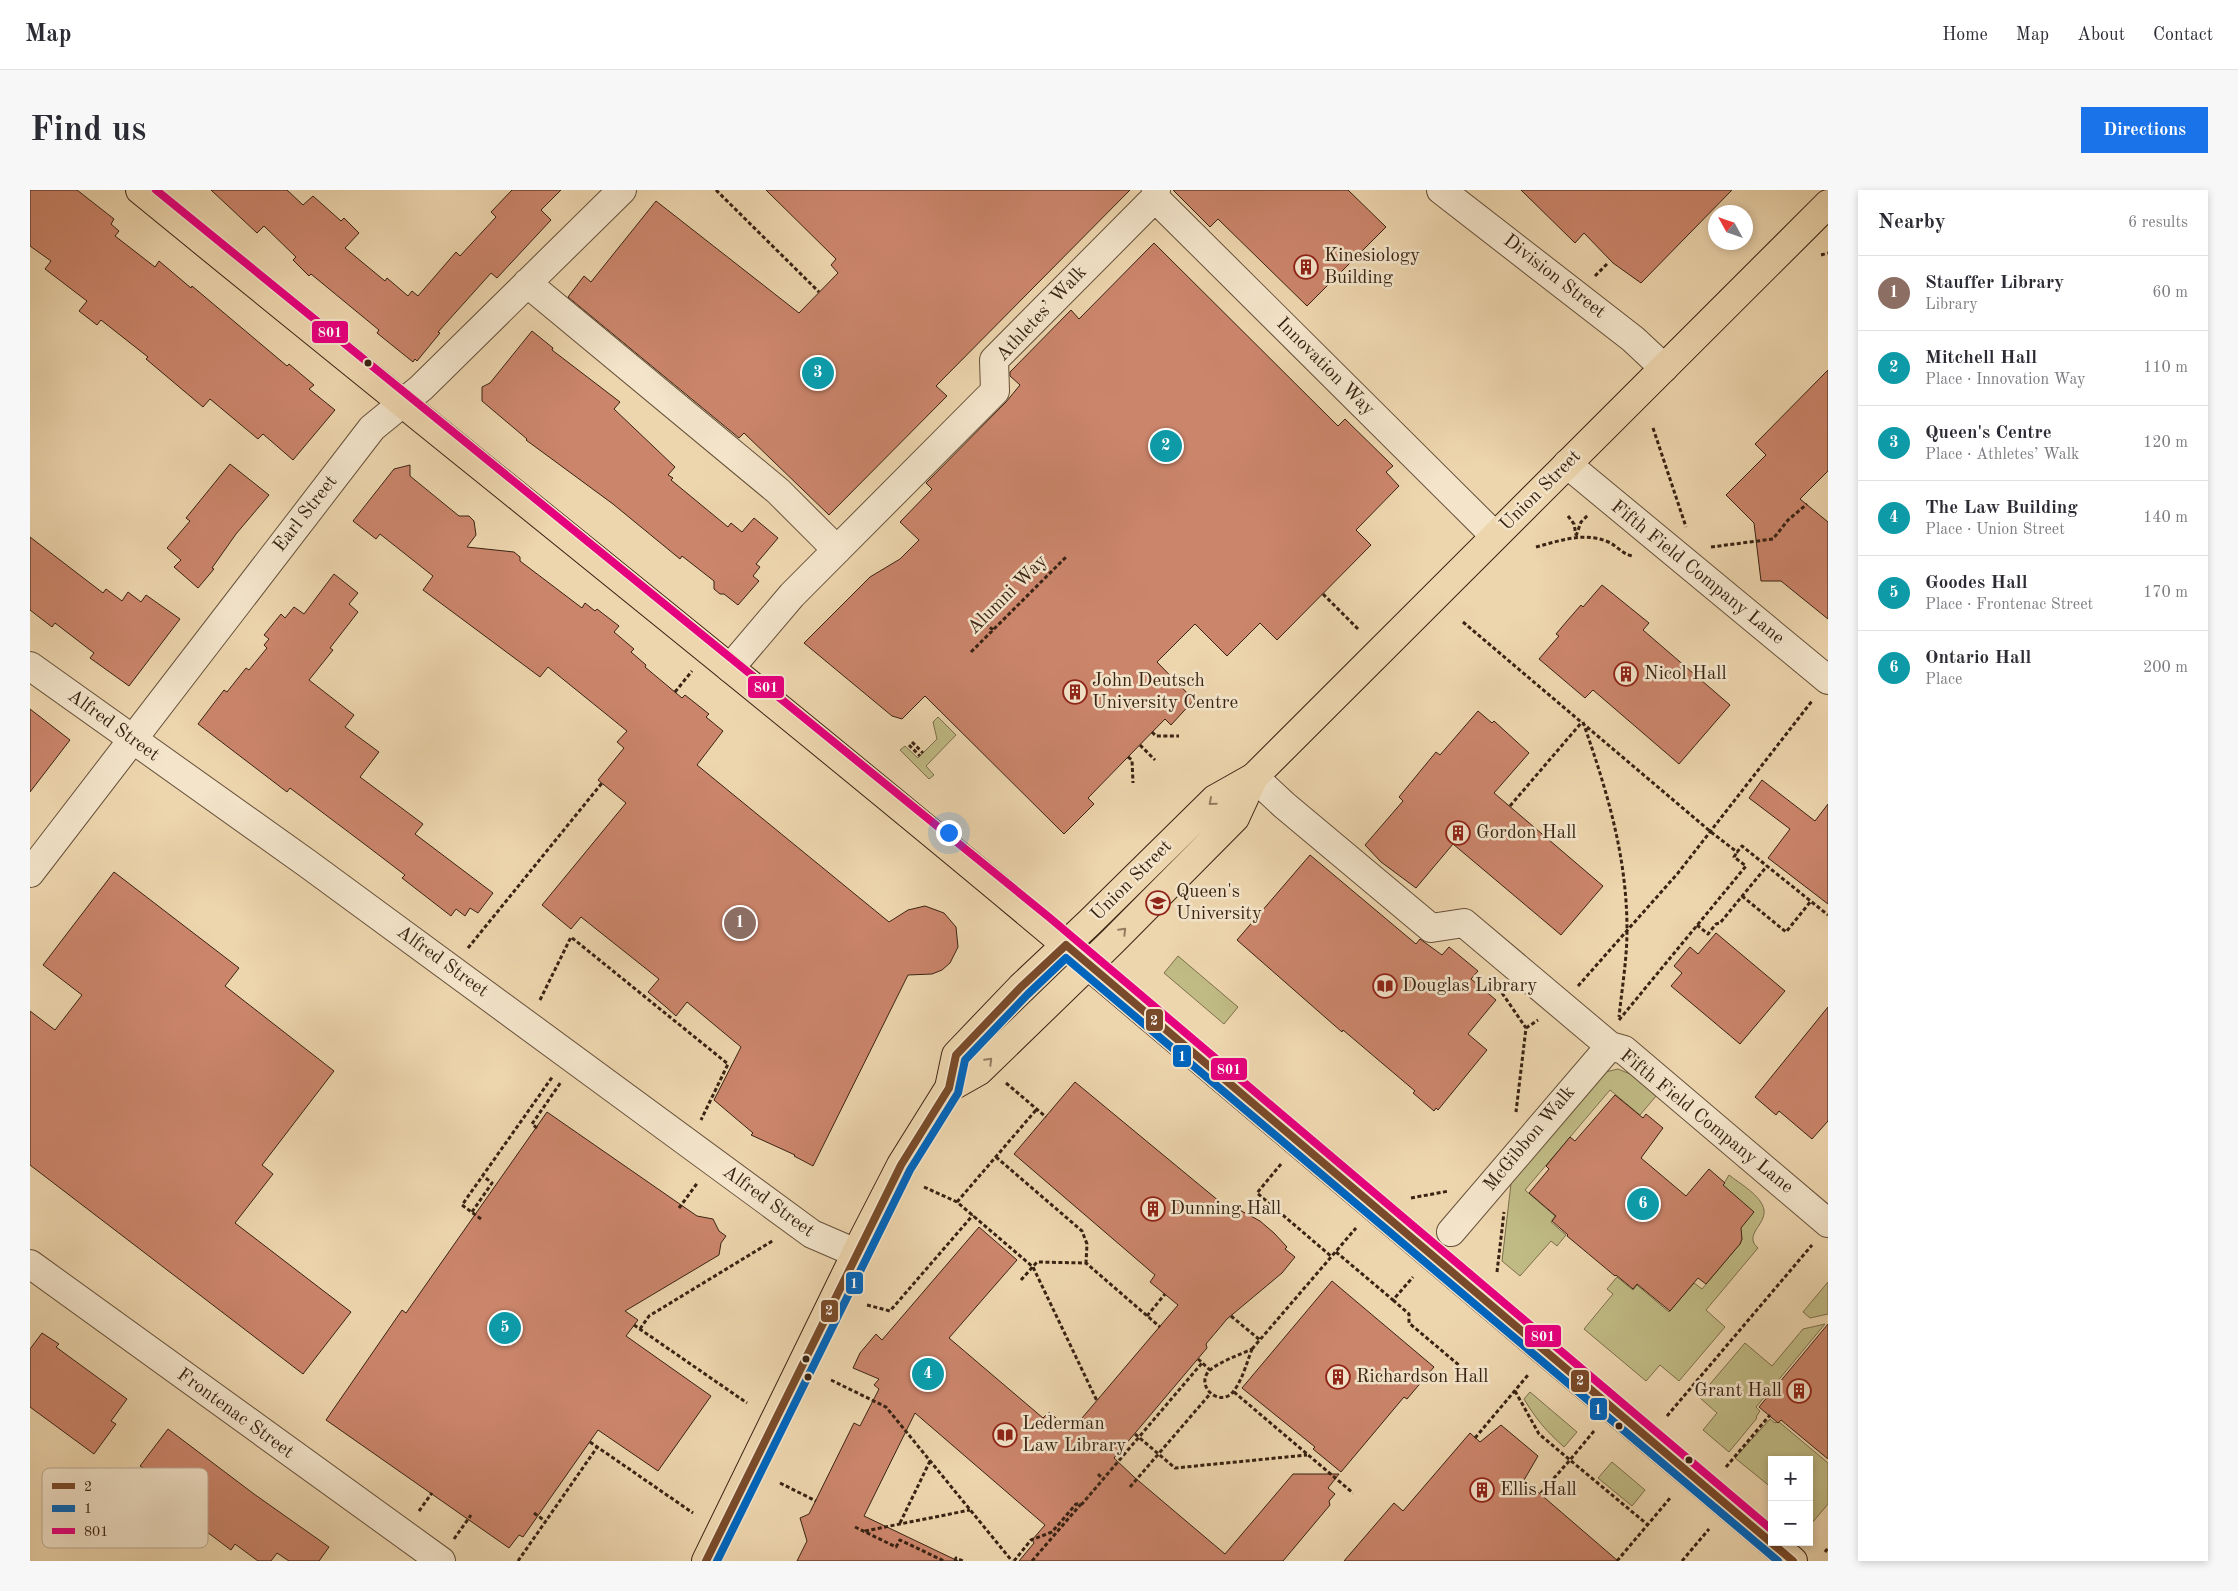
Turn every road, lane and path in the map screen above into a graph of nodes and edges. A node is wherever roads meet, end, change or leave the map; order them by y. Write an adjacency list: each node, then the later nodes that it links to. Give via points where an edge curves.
1 (140, 190): 14 (main road)
2 (622, 190): 11 (street, Earl Street)
3 (716, 190): 12 (path)
4 (1441, 190): 13 (street, Division Street, via 1633,339)
5 (1156, 194): 21 (street, Innovation Way); 25 (street, Athletes’ Walk, via 994,360 995,391)
6 (1828, 204): 13 (main road, Union Street)
7 (1828, 253): 8 (path)
8 (1820, 255)
9 (1607, 264): 10 (path)
10 (1591, 279)
11 (528, 283): 14 (street, Earl Street); 25 (street, via 778,491)
12 (819, 292)
13 (1664, 368): 16 (main road, Union Street)
14 (402, 404): 36 (main road); 42 (street, Earl Street, via 372,428)
15 (1653, 428): 20 (path)
16 (1567, 464): 21 (main road, Union Street); 37 (street, Fifth Field Company Lane)
17 (1808, 504): 24 (path, via 1788,520 1773,539)
18 (1593, 510): 22 (path, via 1581,522)
19 (1568, 516): 22 (path, via 1574,524)
20 (1688, 531)
21 (1495, 536): 50 (main road, Union Street)
22 (1576, 536): 23 (path); 27 (path, via 1606,541 1625,555)
23 (1536, 547)
24 (1704, 548)
25 (837, 550): 36 (street, Athletes’ Walk, via 792,595)
26 (1066, 557): 32 (path, Alumni Way)
27 (1640, 557)
28 (1323, 594): 31 (path)
29 (1463, 622): 39 (path)
30 (985, 623): 32 (path)
31 (1358, 629)
32 (993, 630): 33 (path, Alumni Way)
33 (971, 652)
34 (30, 666): 42 (street, Alfred Street)
35 (695, 667): 38 (path)
36 (730, 668): 63 (main road)
37 (1822, 688): 54 (path)
38 (675, 692)
39 (1582, 722): 53 (path); 54 (path); 62 (path, via 1612,816 1623,870)
40 (1152, 732): 41 (path, via 1156,736)
41 (1179, 736)
42 (131, 740): 57 (street, Earl Street); 94 (street, Alfred Street, via 308,864 812,1234)
43 (912, 742): 46 (path)
44 (909, 745): 47 (path)
45 (1140, 745): 49 (path)
46 (923, 753)
47 (920, 756)
48 (1128, 757): 51 (path, via 1132,760)
49 (1155, 760)
50 (1254, 777): 63 (main road, Union Street, one-way to 63, via 1215,799); 65 (main road, Union Street, one-way to 50, via 1234,818); 68 (street, Fifth Field Company Lane, via 1431,928 1464,923)
51 (1133, 783)
52 (602, 784): 64 (path)
53 (1510, 806)
54 (1711, 832): 55 (path); 62 (path)
55 (1737, 852): 56 (path, via 1742,846); 61 (path, via 1734,856 1746,866)
56 (1767, 866): 58 (path); 59 (path)
57 (30, 873)
58 (1742, 896): 59 (path, via 1786,932); 61 (path, via 1708,934)
59 (1811, 901): 60 (path)
60 (1828, 915)
61 (1697, 925): 69 (path)
62 (1627, 931): 66 (path); 68 (path)
63 (1066, 945): 65 (street); 74 (main road, Union Street, via 956,1055)
64 (464, 952)
65 (1088, 965): 74 (main road, Union Street, one-way to 65, via 979,1072); 166 (main road)
66 (1622, 989)
67 (537, 1005): 77 (path, via 571,937 728,1064)
68 (1561, 1005): 70 (street, Fifth Field Company Lane)
69 (1619, 1020)
70 (1610, 1046): 90 (street, McGibbon Walk); 91 (street, Fifth Field Company Lane, via 1624,1050)
71 (553, 1076): 81 (path)
72 (1003, 1081): 75 (path)
73 (562, 1082): 78 (path, via 532,1124)
74 (949, 1088): 94 (main road, Union Street, via 901,1166)
75 (1036, 1110): 76 (path); 79 (path)
76 (1046, 1117)
77 (700, 1122)
78 (537, 1128)
79 (996, 1157): 84 (path); 96 (path, via 1082,1231 1087,1244)
80 (1281, 1164): 95 (path, via 1257,1193)
81 (482, 1176): 86 (path, via 462,1205); 86 (path, via 492,1183)
82 (699, 1180): 85 (path)
83 (924, 1187): 84 (path)
84 (957, 1202): 87 (path)
85 (679, 1208)
86 (472, 1212): 88 (path)
87 (973, 1215): 98 (path); 103 (path, via 890,1311)
88 (481, 1219)
89 (1356, 1228): 93 (path)
90 (1451, 1232)
91 (1822, 1232): 123 (path)
92 (779, 1238): 108 (path, via 649,1316)
93 (1336, 1252): 95 (path); 102 (path)
94 (856, 1253): 158 (main road, Union Street)
95 (1332, 1256): 109 (path)
96 (1086, 1263): 98 (path, via 1037,1262); 104 (path)
97 (30, 1264): 156 (street, Frontenac Street)
98 (1033, 1267): 100 (path); 120 (path)
99 (1413, 1277): 102 (path)
100 (1021, 1280)
101 (1166, 1294): 104 (path)
102 (1393, 1300): 113 (path, via 1409,1314 1409,1323)
103 (867, 1305)
104 (1147, 1316): 107 (path)
105 (1231, 1316): 109 (path)
106 (634, 1325): 108 (path)
107 (1160, 1327)
108 (640, 1329): 121 (path)
109 (1260, 1340): 110 (path)
110 (1252, 1349): 114 (path); 118 (path)
111 (1198, 1359): 112 (path)
112 (1202, 1363): 114 (path); 126 (path)
113 (1460, 1366)
114 (1210, 1370): 119 (path, via 1205,1379)
115 (1528, 1375): 117 (path)
116 (831, 1380): 133 (path, via 886,1407)
117 (1515, 1391): 127 (path); 132 (path, via 1539,1434)
118 (1234, 1392): 119 (path, via 1225,1397); 131 (path)
119 (1210, 1394): 130 (path)
120 (1097, 1401)
121 (747, 1403)
122 (1770, 1415): 134 (path)
123 (1667, 1416)
124 (1594, 1431): 132 (path)
125 (1135, 1434): 126 (path)
126 (1139, 1437): 130 (path); 136 (path)
127 (1475, 1438)
128 (590, 1442): 129 (path)
129 (598, 1446): 148 (path); 150 (path)
130 (1159, 1454): 131 (path, via 1175,1468); 138 (path)
131 (1307, 1455): 140 (path)
132 (1570, 1460): 141 (path); 152 (path)
133 (930, 1461): 145 (path); 151 (path)
134 (1726, 1467)
135 (1098, 1474): 136 (path)
136 (1103, 1479): 144 (path)
137 (780, 1483): 143 (path)
138 (1130, 1487)
139 (432, 1493): 146 (path)
140 (1353, 1493)
141 (1540, 1494)
142 (1671, 1497): 152 (path)
143 (816, 1500)
144 (1082, 1504): 162 (path, via 1076,1504 1052,1532 1031,1540); 163 (path)
145 (970, 1510): 151 (path); 162 (path)
146 (417, 1513)
147 (534, 1513): 150 (path)
148 (693, 1513)
149 (471, 1514): 156 (path)
150 (545, 1521): 157 (path)
151 (899, 1524): 155 (path)
152 (1648, 1525): 164 (path)
153 (855, 1527): 155 (path)
154 (1709, 1529): 165 (path)
155 (865, 1531): 159 (path, via 896,1547 900,1540)
156 (448, 1550)
157 (518, 1561)
158 (706, 1561)
159 (944, 1561)
160 (955, 1561): 161 (path, via 956,1558)
161 (962, 1561)
162 (1013, 1561)
163 (1032, 1561)
164 (1617, 1561)
165 (1682, 1561)
166 (1793, 1561)

